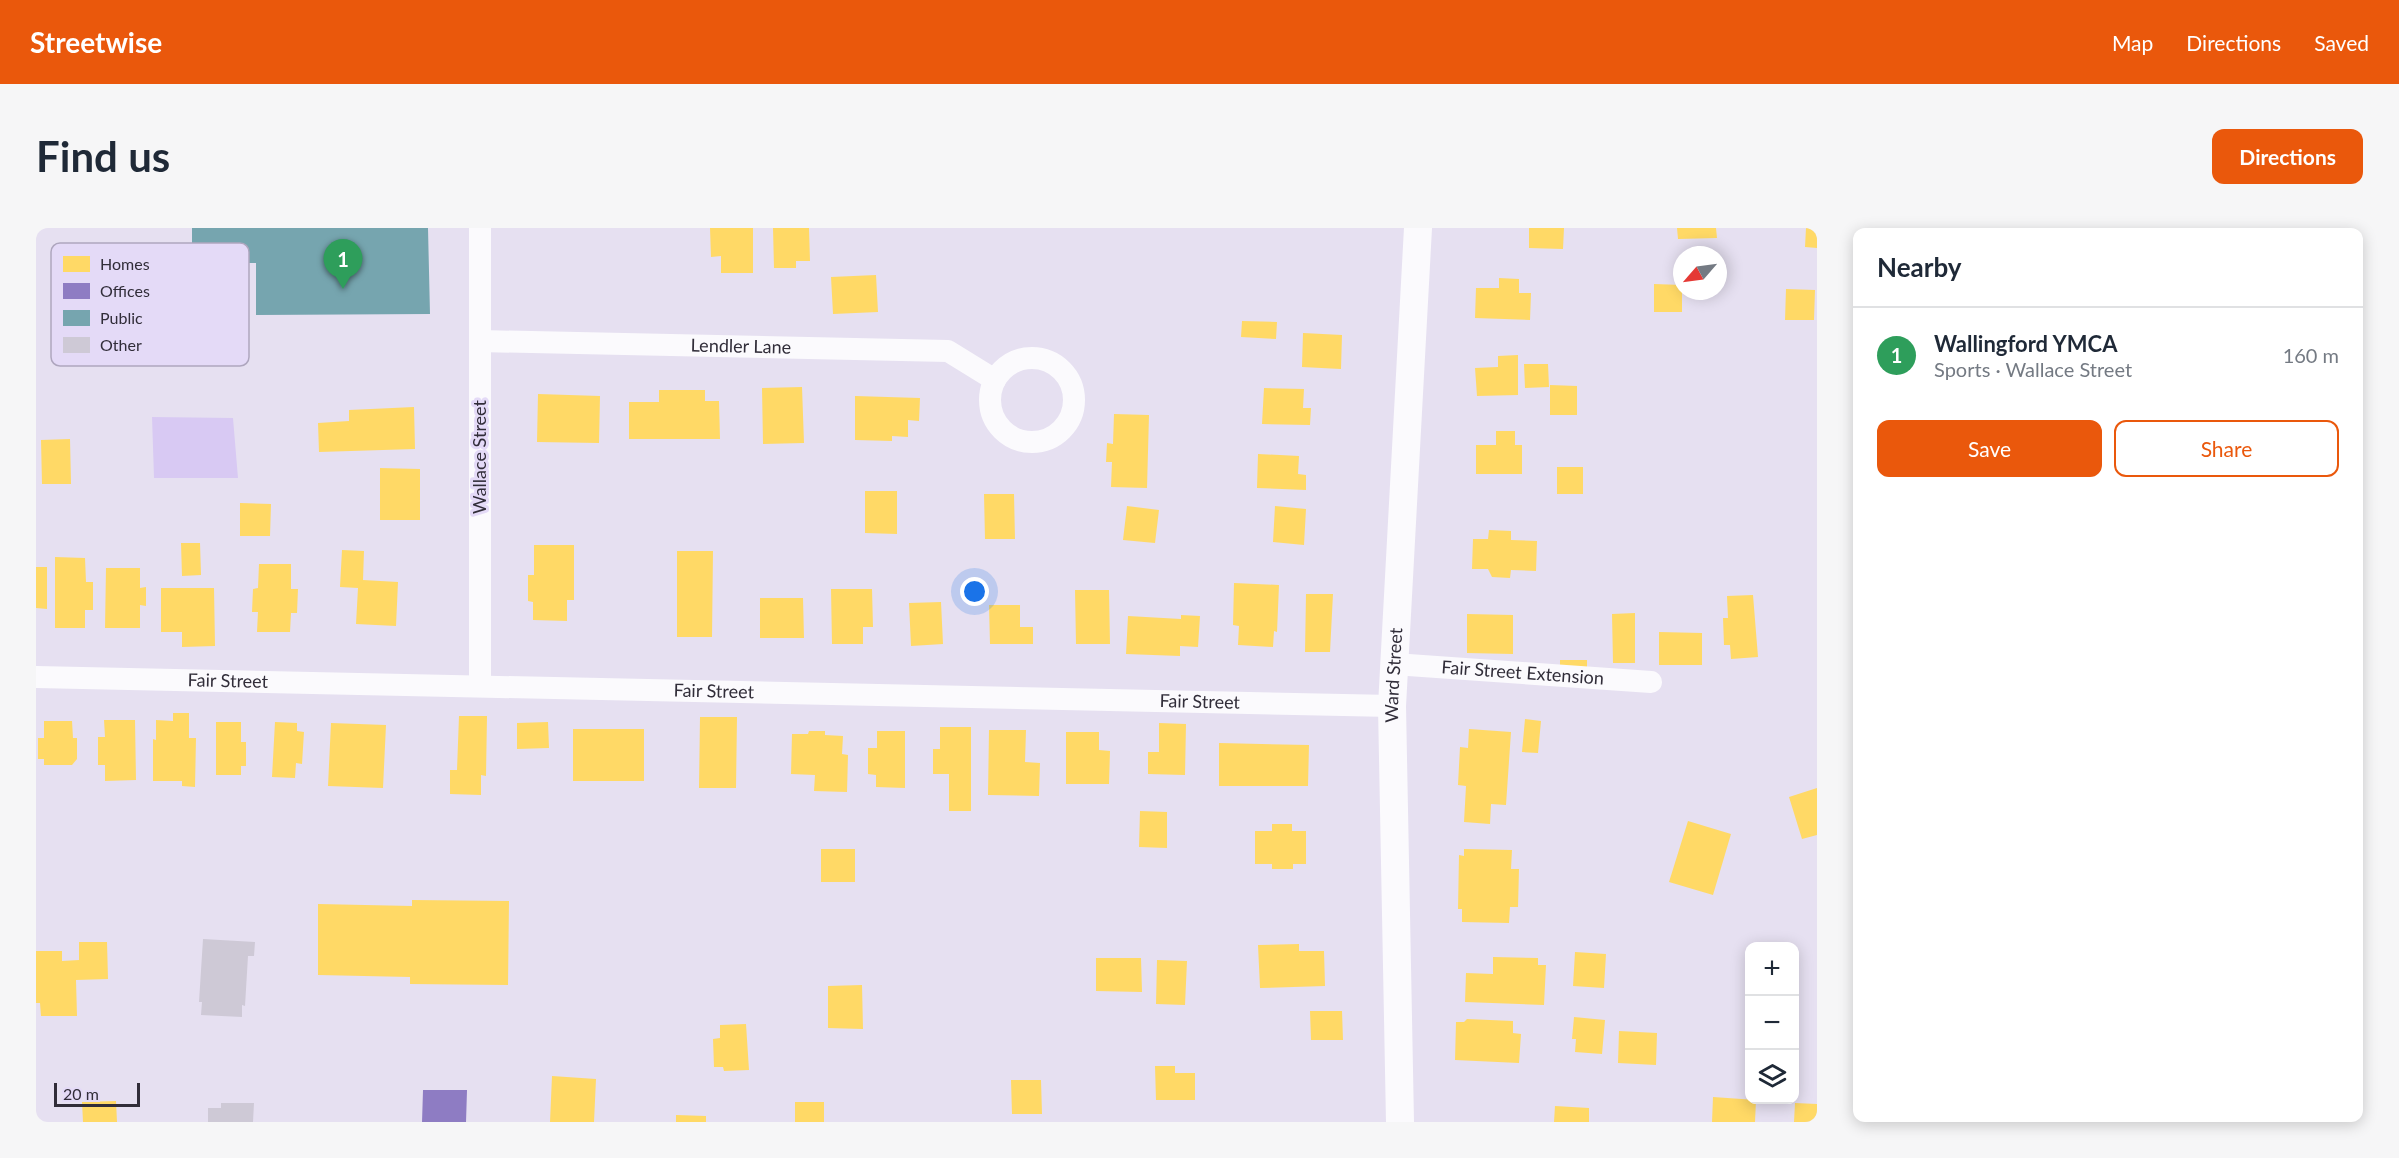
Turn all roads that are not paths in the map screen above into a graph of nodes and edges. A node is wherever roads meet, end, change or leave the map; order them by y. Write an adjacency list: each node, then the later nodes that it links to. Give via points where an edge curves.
1 (480, 228): 3 (street, Wallace Street)
2 (1418, 228): 5 (street, Ward Street)
3 (480, 341): 4 (street, Lendler Lane, via 948,351); 8 (street, Wallace Street)
4 (995, 380)
5 (1394, 664): 7 (street, Fair Street Extension); 9 (street, Ward Street)
6 (36, 677): 8 (street, Fair Street)
7 (1651, 682)
8 (480, 686): 9 (street, Fair Street)
9 (1392, 706): 10 (street, Ward Street)
10 (1400, 1122)

